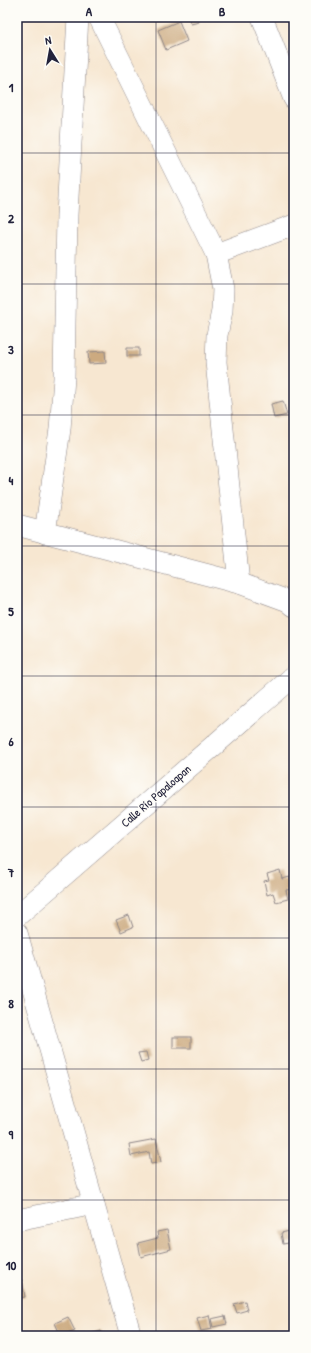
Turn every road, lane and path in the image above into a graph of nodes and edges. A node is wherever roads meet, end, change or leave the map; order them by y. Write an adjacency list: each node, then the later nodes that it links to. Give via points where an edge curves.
1 (78, 17): 8 (street, via 67,215 64,378 60,429)
2 (99, 17): 6 (street)
3 (262, 17): 4 (street)
4 (294, 99)
5 (294, 225): 6 (street)
6 (216, 254): 9 (street, via 223,289 216,362)
7 (17, 526): 8 (street)
8 (45, 533): 9 (street)
9 (238, 583): 10 (street, via 288,601)
10 (294, 606)
11 (294, 676): 12 (street, Calle Río Papaloapan)
12 (17, 916)
13 (17, 933): 14 (street)
14 (94, 1204): 15 (street); 16 (street)
15 (17, 1220)
16 (131, 1336)

